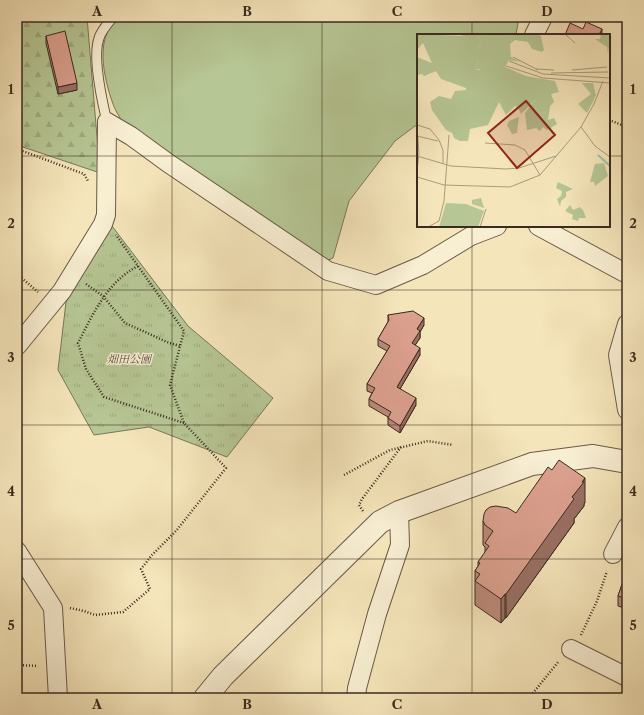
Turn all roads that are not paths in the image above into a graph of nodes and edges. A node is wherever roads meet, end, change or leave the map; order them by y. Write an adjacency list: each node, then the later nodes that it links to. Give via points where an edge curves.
1 (113, 17): 4 (lane, via 99,37 96,52)
2 (543, 17): 3 (street)
3 (534, 34)
4 (107, 122): 5 (street, via 328,271 376,285 423,265 471,236); 9 (street, via 107,199 103,224 62,291)
5 (494, 227)
6 (540, 227): 7 (street)
7 (627, 274)
8 (627, 324): 10 (street, via 618,355)
9 (17, 346)
10 (627, 410)
11 (627, 462): 12 (street, via 593,456 532,464)
12 (399, 512): 18 (street, via 400,545 377,614); 20 (street, via 380,522 223,676)
13 (627, 527): 15 (street)
14 (17, 551): 19 (street, via 53,608)
15 (613, 554)
16 (571, 649): 17 (street)
17 (627, 677)
18 (354, 697)
19 (58, 698)
20 (205, 698)

